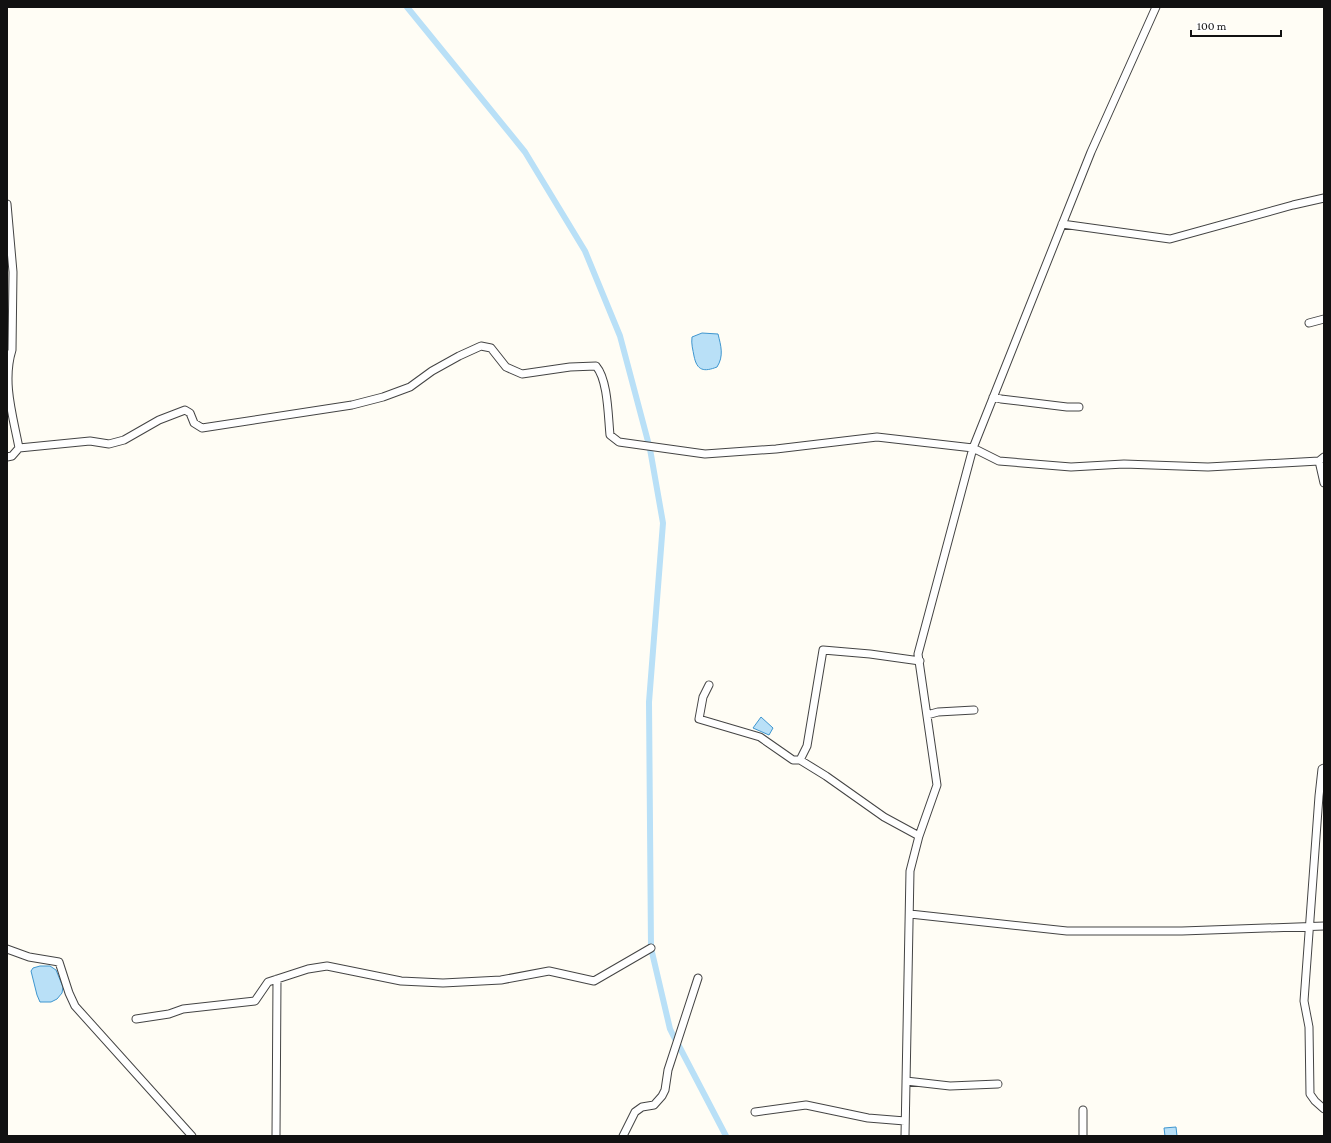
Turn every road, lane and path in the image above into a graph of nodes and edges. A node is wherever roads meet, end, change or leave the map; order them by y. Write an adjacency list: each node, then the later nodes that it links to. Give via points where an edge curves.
1 (1156, 7): 4 (street, via 1091,152)
2 (1324, 198): 4 (street, via 1170,239)
3 (7, 204): 7 (street, via 12,272 12,350)
4 (1062, 224): 8 (street)
5 (1324, 319): 6 (street)
6 (1309, 323)
7 (8, 361): 10 (street, via 7,385)
8 (993, 397): 9 (street); 11 (street)
9 (1079, 407)
10 (19, 448): 11 (street, via 90,441 109,444 124,440 159,420 185,410 190,412 194,423 202,428 352,405 410,387 432,371 481,346 491,348 506,367 522,374 596,366 605,384 610,435 619,442 705,454 776,449 877,437); 12 (street, via 12,456)
11 (973, 448): 13 (street, via 999,461 1071,467 1124,464 1208,467); 15 (street, via 918,654)
12 (7, 457)
13 (1322, 459): 14 (street)
14 (1324, 483)
15 (920, 661): 18 (street); 19 (street, via 823,650 807,746)
16 (710, 685): 19 (street, via 703,697 699,719 760,737 792,760)
17 (974, 710): 18 (street)
18 (927, 715): 21 (street, via 937,785)
19 (800, 760): 21 (street, via 884,817)
20 (1324, 768): 24 (street, via 1319,796)
21 (919, 836): 22 (street, via 910,871)
22 (910, 914): 24 (street, via 1067,931); 30 (street)
23 (1324, 926): 24 (street)
24 (1310, 928): 32 (street, via 1304,1001 1309,1028 1310,1094)
25 (651, 948): 28 (street, via 594,981 549,971 501,980 443,983 401,981 327,966)
26 (7, 949): 36 (street, via 59,962 75,1006)
27 (698, 978): 38 (street, via 668,1070 665,1090 654,1105 642,1107 635,1112)
28 (277, 979): 29 (street, via 268,982 255,1001 183,1009 170,1014); 37 (street)
29 (136, 1019)
30 (906, 1081): 31 (street, via 950,1086); 35 (street)
31 (998, 1084)
32 (1324, 1109)
33 (1083, 1110): 40 (street)
34 (754, 1112): 35 (street, via 806,1105 868,1118)
35 (905, 1120): 39 (street)
36 (192, 1136)
37 (276, 1136)
38 (623, 1136)
39 (905, 1136)
40 (1083, 1136)

